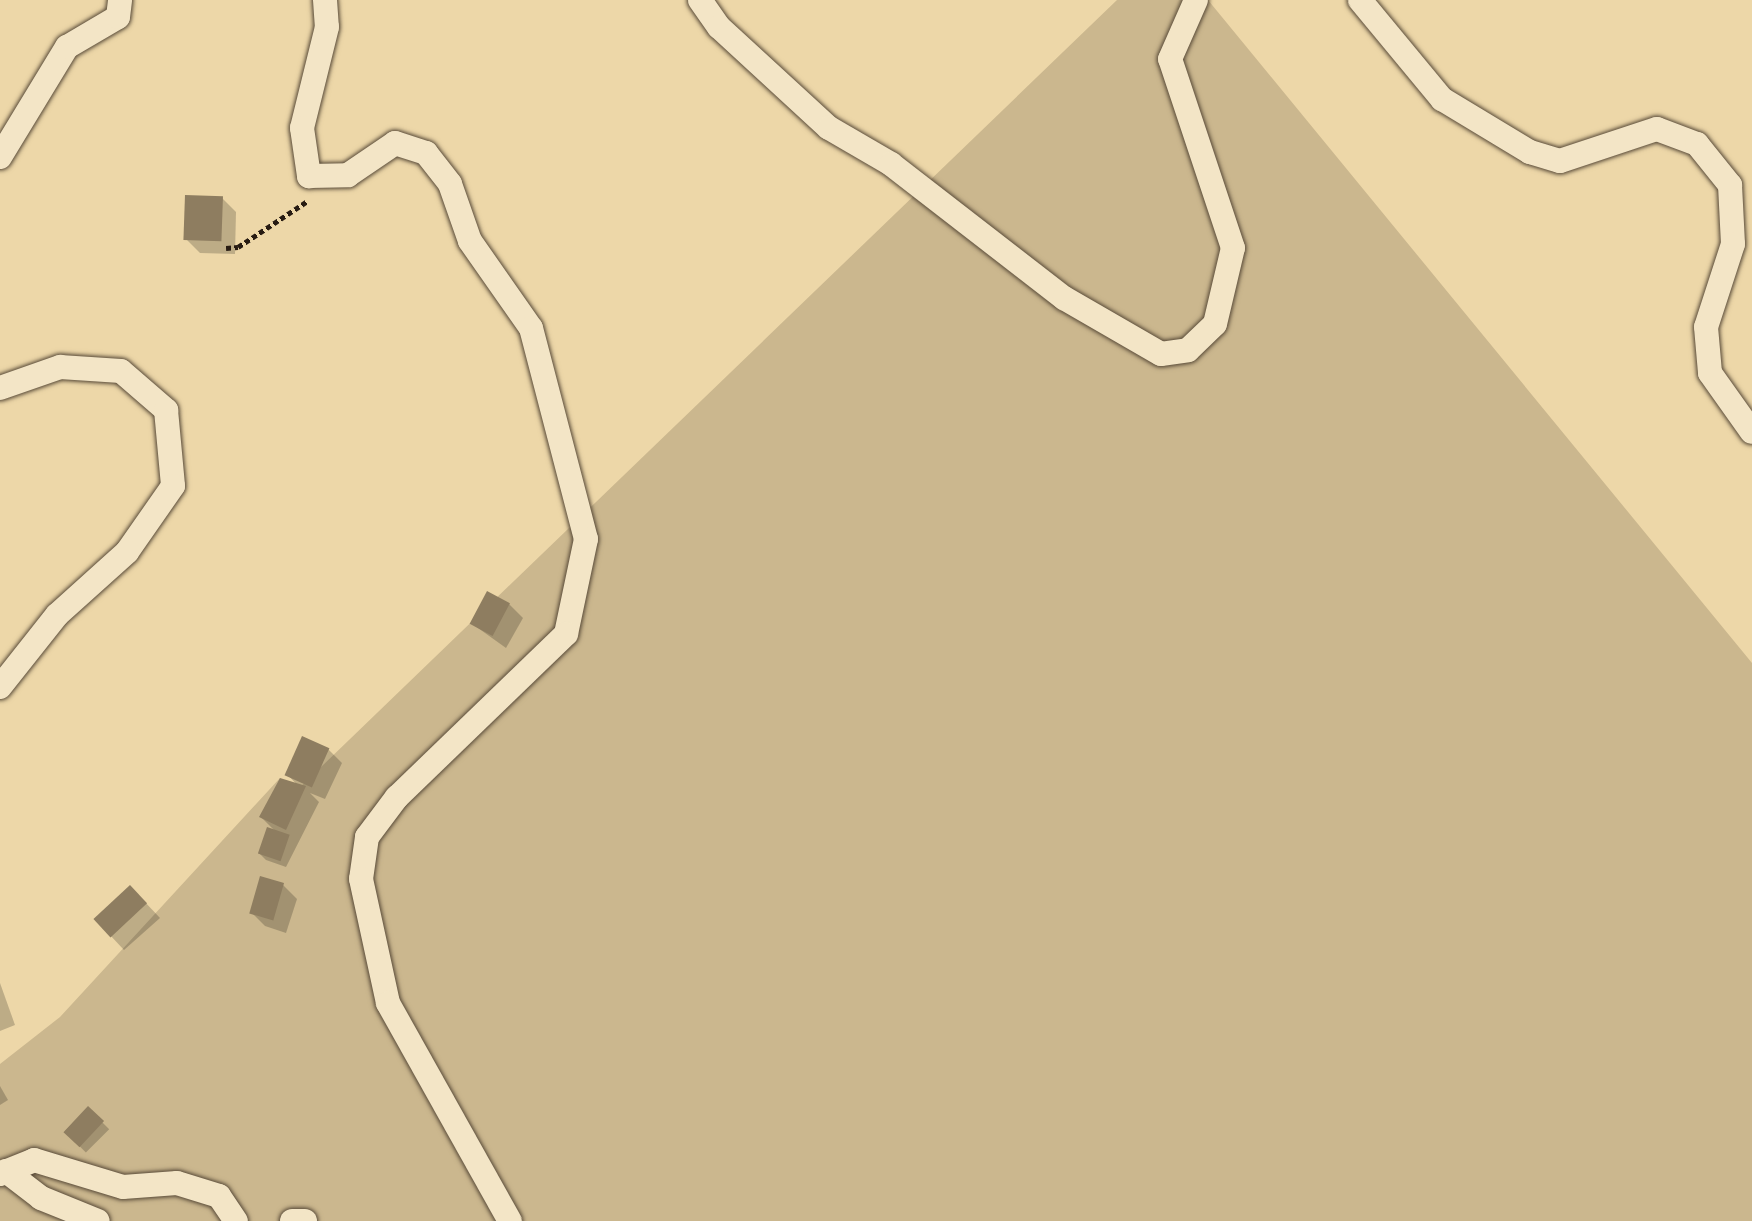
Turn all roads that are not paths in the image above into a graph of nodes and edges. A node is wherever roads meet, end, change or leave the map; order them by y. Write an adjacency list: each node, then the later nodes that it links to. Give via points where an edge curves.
1 (120, 0): 6 (street, via 118,16 67,47)
2 (325, 0): 15 (street, via 327,27 302,128 309,176 348,175 395,143 426,153 450,184 470,241 531,328 586,539 565,634 397,797 367,837 361,879 388,1003)
3 (700, 0): 4 (street, via 719,27 829,128 891,164 1064,298 1161,354 1188,350 1215,324 1233,248 1170,59)
4 (1196, 0)
5 (1360, 0): 8 (street, via 1442,99 1530,152 1560,161 1657,129 1697,145 1730,185 1733,244 1706,327 1710,373)
6 (0, 157)
7 (0, 388): 9 (street, via 60,367 121,371 166,410 173,485 127,552 57,615)
8 (1752, 432)
9 (0, 687)
10 (3, 1172): 11 (street, via 41,1198); 12 (street, via 34,1160 123,1188 177,1182 219,1196)
11 (98, 1221)
12 (236, 1221)
13 (292, 1221): 14 (street)
14 (305, 1221)
15 (510, 1221)

